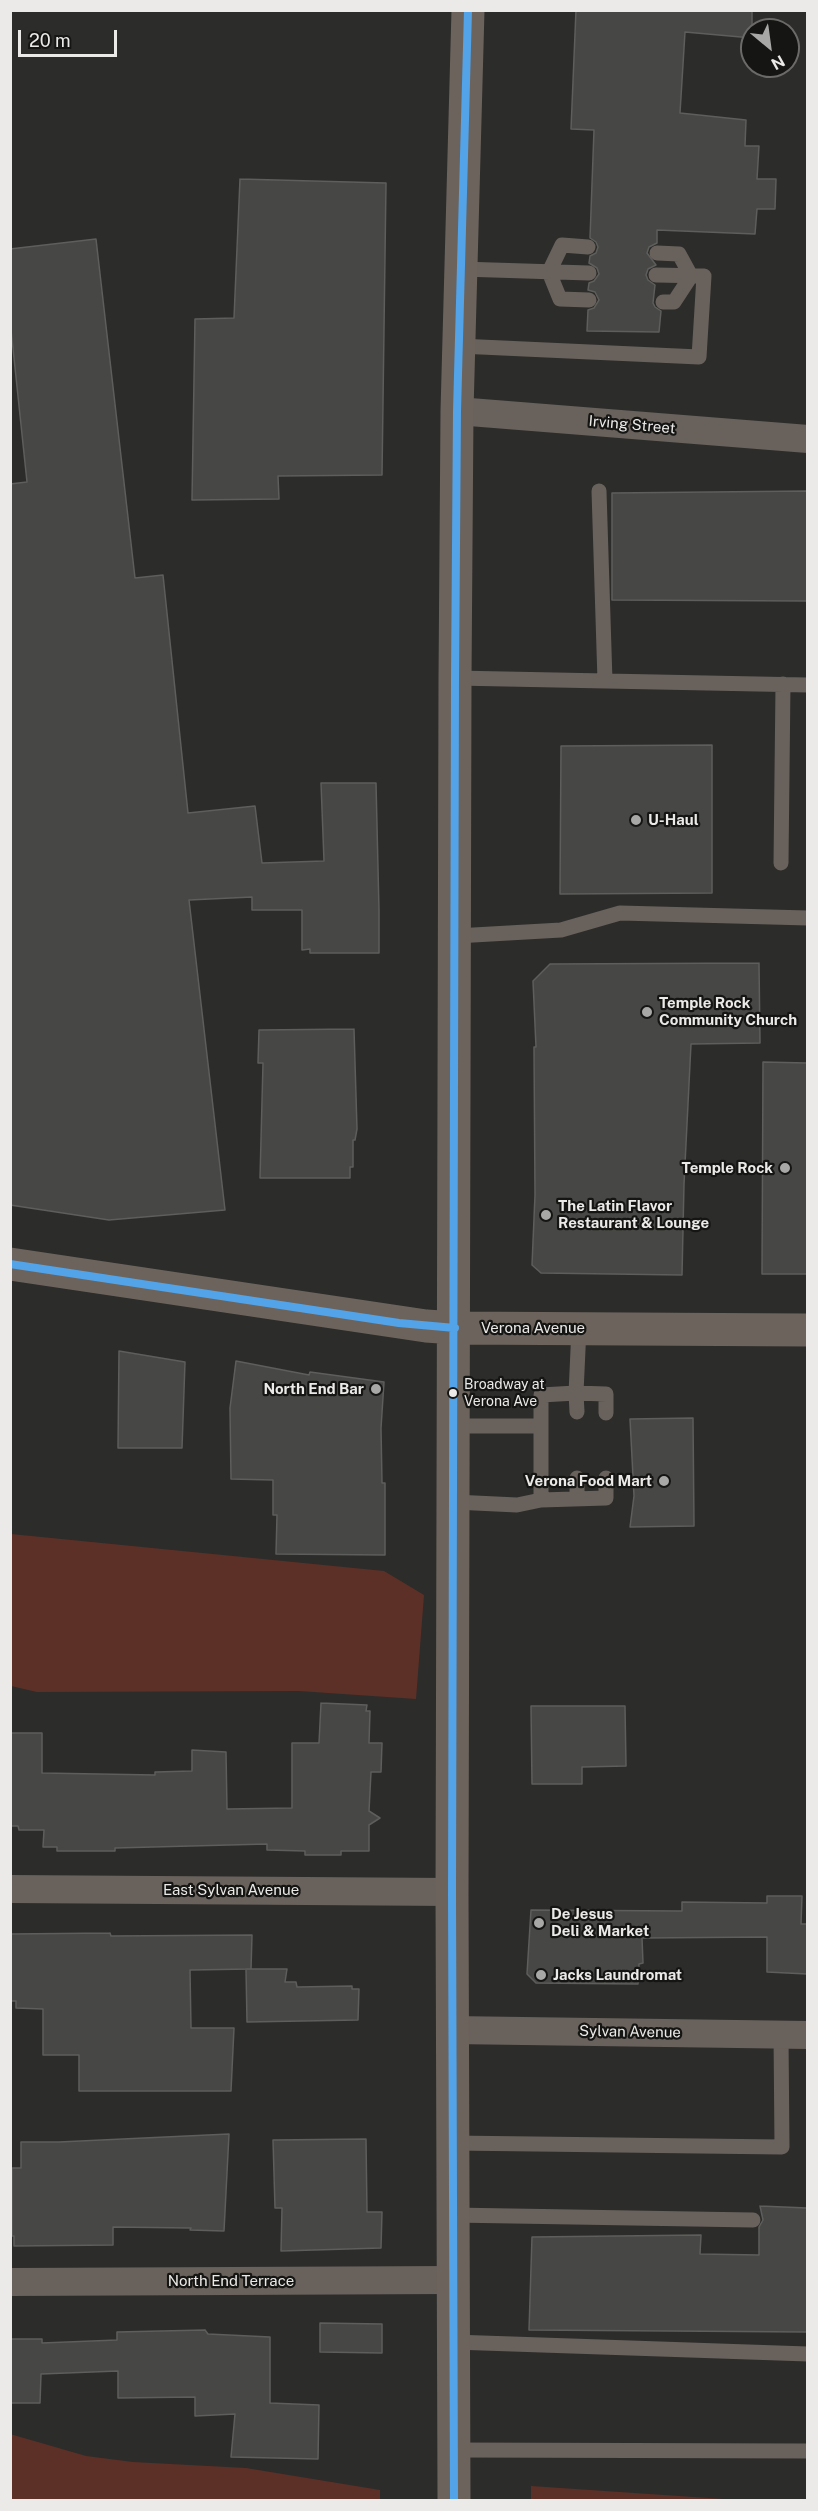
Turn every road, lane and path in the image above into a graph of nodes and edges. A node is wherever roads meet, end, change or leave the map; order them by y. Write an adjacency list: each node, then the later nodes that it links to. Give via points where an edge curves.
1 (468, 10): 4 (main road)
2 (588, 247): 5 (lane, via 562,245)
3 (657, 253): 8 (lane, via 679,254)
4 (461, 268): 5 (lane); 11 (main road)
5 (549, 272): 6 (lane); 9 (lane, via 560,299)
6 (589, 273)
7 (656, 275): 8 (lane)
8 (691, 276): 10 (lane, via 674,302); 11 (lane, via 704,276 699,357)
9 (589, 300)
10 (663, 302)
11 (459, 346): 12 (main road)
12 (457, 411): 13 (street, Irving Street); 15 (main road)
13 (807, 439)
14 (599, 491): 16 (lane)
15 (455, 678): 16 (lane); 21 (main road)
16 (605, 681): 17 (lane)
17 (783, 684): 18 (lane); 19 (lane)
18 (807, 685)
19 (781, 863)
20 (807, 918): 21 (lane, via 620,913 561,930)
21 (456, 936): 23 (main road)
22 (10, 1264): 23 (main road, Verona Avenue, via 399,1323)
23 (455, 1328): 24 (main road, Verona Avenue); 29 (main road)
24 (579, 1328): 25 (main road, Verona Avenue); 26 (lane)
25 (807, 1329)
26 (576, 1393): 27 (lane); 28 (lane, via 606,1394); 30 (lane, via 541,1395)
27 (577, 1412)
28 (606, 1413)
29 (454, 1426): 30 (lane); 35 (main road)
30 (540, 1426): 34 (lane)
31 (577, 1478): 33 (lane)
32 (606, 1478): 33 (lane, via 606,1498)
33 (577, 1499): 34 (lane)
34 (541, 1500): 35 (lane, via 517,1506)
35 (454, 1502): 37 (main road)
36 (10, 1888): 37 (street, East Sylvan Avenue)
37 (452, 1892): 38 (main road)
38 (452, 2030): 39 (street, Sylvan Avenue); 40 (main road)
39 (794, 2035): 40 (lane, via 782,2147)
40 (452, 2142): 41 (main road)
41 (452, 2215): 42 (lane); 43 (main road)
42 (753, 2220)
43 (452, 2280): 44 (street, North End Terrace); 45 (main road)
44 (10, 2282)
45 (453, 2342): 46 (lane); 48 (main road)
46 (807, 2354)
47 (807, 2451): 48 (lane)
48 (453, 2476)

